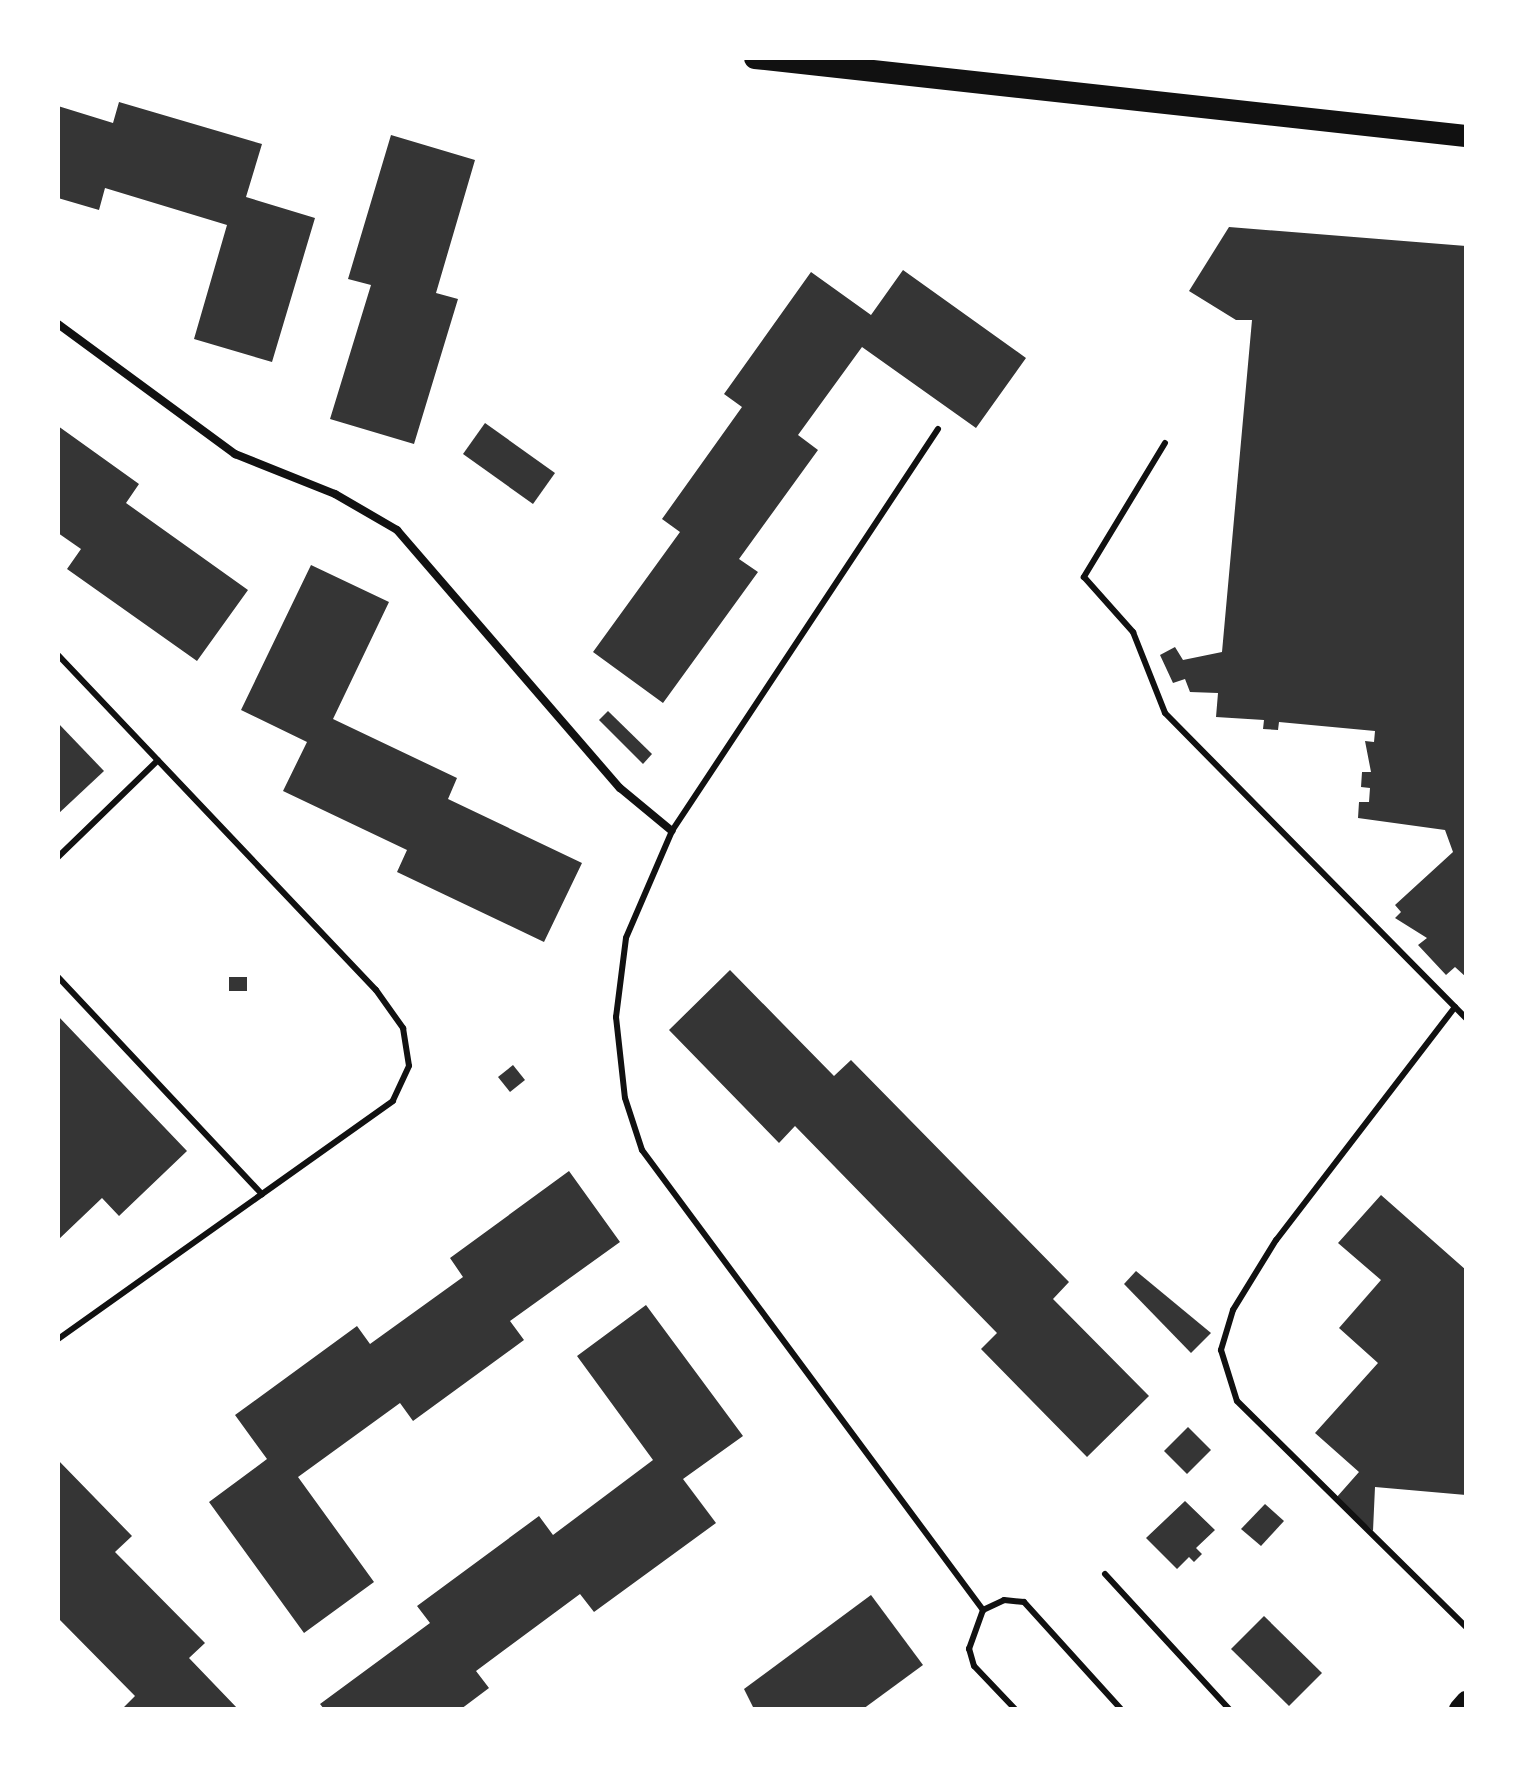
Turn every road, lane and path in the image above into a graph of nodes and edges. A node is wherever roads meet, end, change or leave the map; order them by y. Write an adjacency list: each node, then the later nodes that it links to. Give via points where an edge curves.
1 (755, 58): 2 (highway)
2 (1466, 136)
3 (58, 324): 8 (street, via 235,454 335,494 397,530 620,788)
4 (938, 429): 8 (lane)
5 (1165, 443): 11 (lane, via 1084,577 1133,632 1165,713)
6 (58, 655): 7 (lane)
7 (158, 760): 9 (lane); 13 (lane, via 403,1028 409,1066 393,1101)
8 (672, 831): 16 (lane, via 642,888 620,967 618,1053 634,1129 845,1432)
9 (58, 857)
10 (58, 977): 13 (lane)
11 (1455, 1007): 12 (lane); 17 (lane, via 1276,1240 1233,1310 1221,1350 1237,1401)
12 (1466, 1018)
13 (262, 1194): 14 (lane)
14 (58, 1339)
15 (1105, 1574): 21 (lane)
16 (983, 1610): 19 (lane, via 969,1649 974,1666); 20 (lane, via 1004,1600 1024,1602)
17 (1466, 1627)
18 (1466, 1701): 22 (main road)
19 (1015, 1709)
20 (1121, 1709)
21 (1229, 1709)
22 (1459, 1709)

